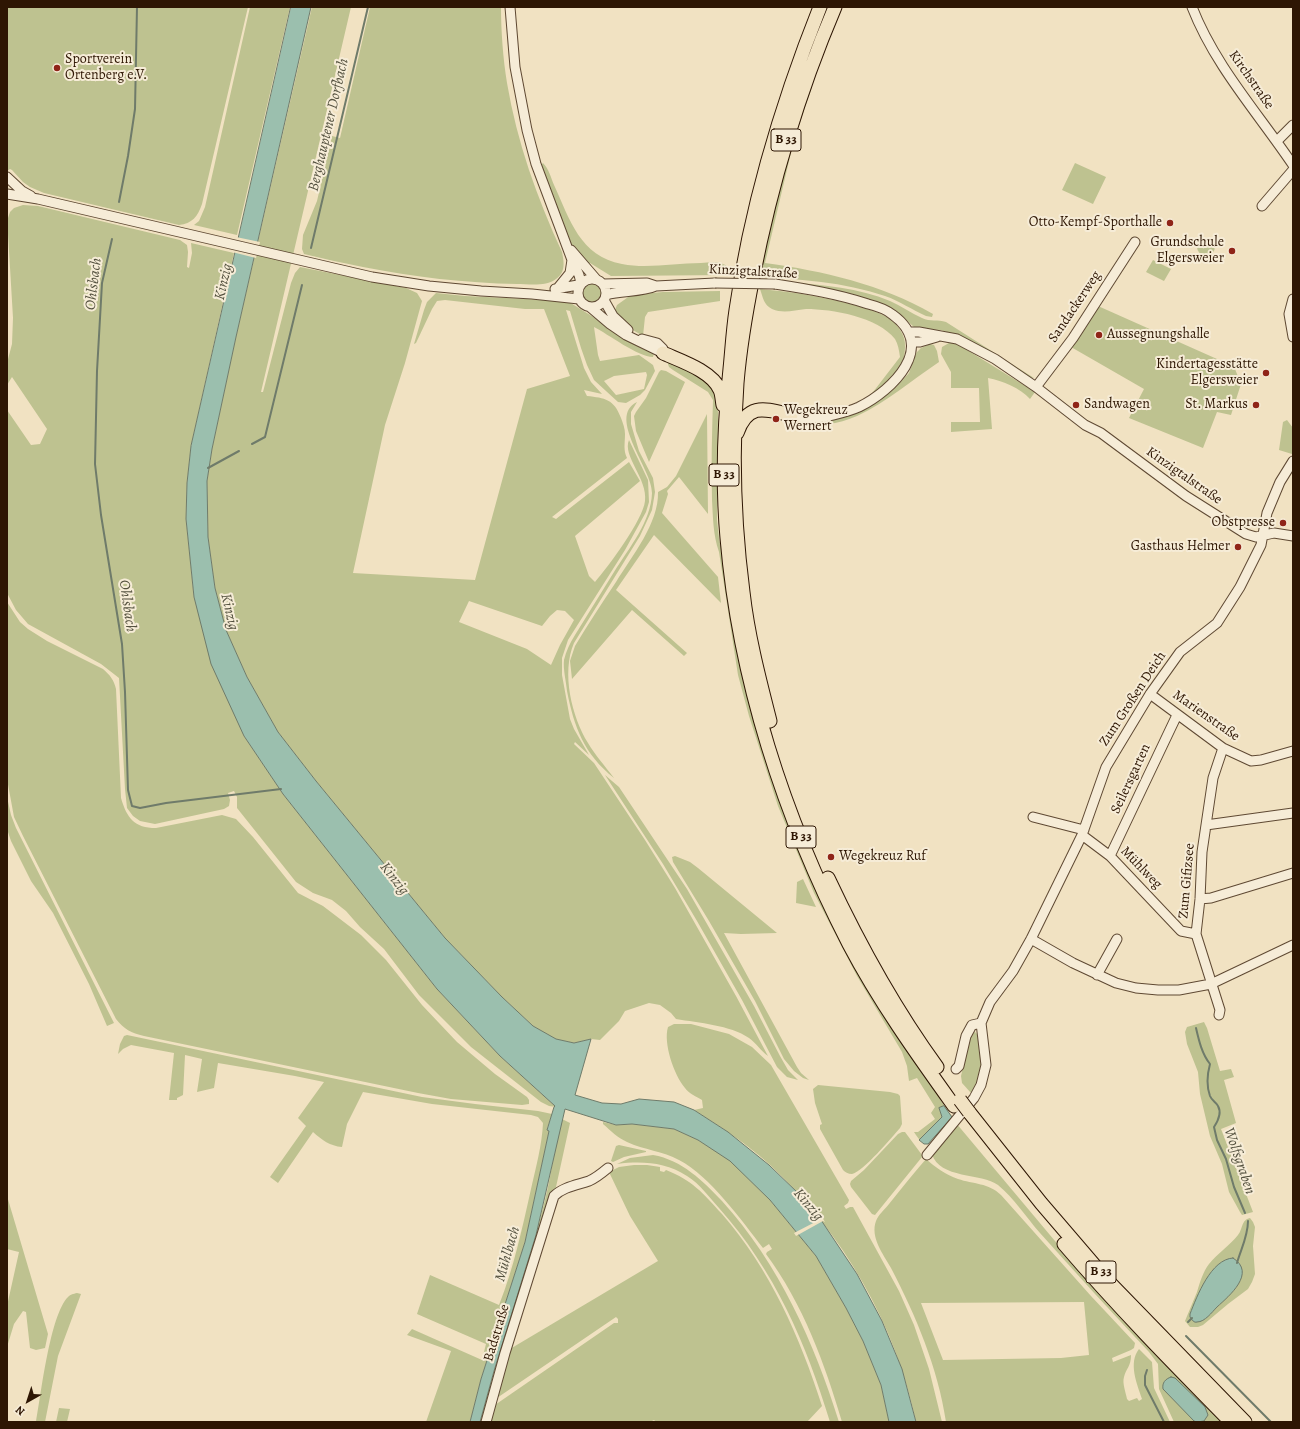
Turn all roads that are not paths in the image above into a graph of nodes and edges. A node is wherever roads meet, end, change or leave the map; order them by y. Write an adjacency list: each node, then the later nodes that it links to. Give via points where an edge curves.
1 (510, 7): 14 (street, via 515,67 536,164)
2 (820, 7): 33 (highway, B 33, via 784,106 754,213 735,311)
3 (834, 7): 35 (highway, B 33, via 784,147 759,244 745,317 737,382)
4 (1192, 7): 6 (street, Kirchstraße, via 1201,30 1227,73)
5 (1293, 125): 6 (street)
6 (1277, 141): 7 (street, Kirchstraße)
7 (1293, 165)
8 (1293, 170): 12 (street)
9 (7, 177): 11 (street, via 22,191)
10 (7, 194): 11 (street)
11 (38, 200): 21 (street, via 372,277 429,286)
12 (1262, 206)
13 (1135, 242): 32 (street, Sandackerweg, via 1073,338)
14 (567, 244): 15 (street); 16 (street)
15 (572, 260): 17 (street, via 579,275); 19 (street, via 570,273)
16 (599, 281): 17 (street, via 588,279); 18 (street, Kinzigtalstraße, via 647,283); 22 (street, via 606,291)
17 (580, 285): 19 (street); 23 (street)
18 (656, 286): 20 (street, Kinzigtalstraße, via 647,290); 27 (street, Kinzigtalstraße, bridge, via 715,283 775,284 833,294 878,307 892,314)
19 (558, 289): 21 (street)
20 (622, 293): 22 (street, Kinzigtalstraße, via 612,293); 26 (street, via 612,305)
21 (532, 294): 23 (street)
22 (605, 298): 25 (street, via 598,306); 26 (street)
23 (579, 299): 25 (street)
24 (1293, 299): 29 (street, via 1289,314)
25 (590, 307): 31 (street, via 626,335)
26 (613, 316): 31 (street, via 636,336 658,343)
27 (908, 332): 28 (street, Kinzigtalstraße); 30 (street, Kinzigtalstraße)
28 (940, 336): 30 (street, Kinzigtalstraße); 32 (street, Kinzigtalstraße, via 957,339 995,359)
29 (1293, 337)
30 (912, 342): 34 (street, via 911,356 900,377 859,407 842,413 806,419)
31 (663, 353): 33 (highway, B 33, via 698,369 712,379 720,389)
32 (1036, 387): 37 (street, Kinzigtalstraße, via 1098,438 1126,452 1186,496 1235,528 1252,536)
33 (725, 413): 59 (highway, B 33, via 726,537 738,628 775,767 798,829 850,945 905,1038)
34 (791, 415): 35 (highway, via 766,409 749,413 740,424)
35 (735, 440): 59 (highway, B 33, via 737,528 744,600 768,716 786,772 821,864 843,910 874,968)
36 (1293, 461): 37 (street, via 1280,482 1267,513)
37 (1263, 536): 38 (street, Kinzigtalstraße, via 1274,533); 39 (street, Zum Großen Deich, via 1240,587 1217,622 1180,652)
38 (1293, 536)
39 (1150, 694): 40 (street, Marienstraße); 46 (street, Zum Großen Deich, via 1106,767)
40 (1177, 715): 41 (street, Marienstraße); 47 (street, Seilersgarten)
41 (1223, 748): 42 (street, Marienstraße, via 1252,761); 45 (street, Zum Gifizsee, via 1213,778)
42 (1293, 751)
43 (1293, 812): 45 (street)
44 (1033, 817): 46 (street)
45 (1206, 825): 49 (street, Zum Gifizsee)
46 (1083, 833): 47 (street, Mühlweg); 51 (street, Zum Großen Deich)
47 (1110, 856): 50 (street, Mühlweg, via 1181,931)
48 (1293, 873): 49 (street)
49 (1200, 899): 50 (street, Zum Gifizsee)
50 (1196, 934): 55 (street, Zum Gifizsee)
51 (1030, 939): 54 (street); 57 (street, Zum Großen Deich, via 1014,971 990,1002)
52 (1117, 939): 54 (street)
53 (1293, 945): 55 (street)
54 (1097, 975): 55 (street, via 1116,984 1158,990 1179,990)
55 (1211, 984): 56 (street, Zum Gifizsee, via 1220,1010)
56 (1219, 1015)
57 (981, 1023): 58 (street, Zum Großen Deich, via 972,1025 966,1036 959,1066); 61 (street, Zum Großen Deich, via 986,1065 981,1085 974,1098)
58 (956, 1069)
59 (957, 1103): 60 (highway, B 33, bridge)
60 (966, 1115): 64 (highway, B 33, via 1056,1234 1154,1344); 65 (highway, B 33, via 1103,1274)
61 (927, 1155)
62 (608, 1168): 63 (street, Badstraße, via 600,1175 560,1191 554,1196)
63 (486, 1422)
64 (1231, 1422)
65 (1245, 1422)

